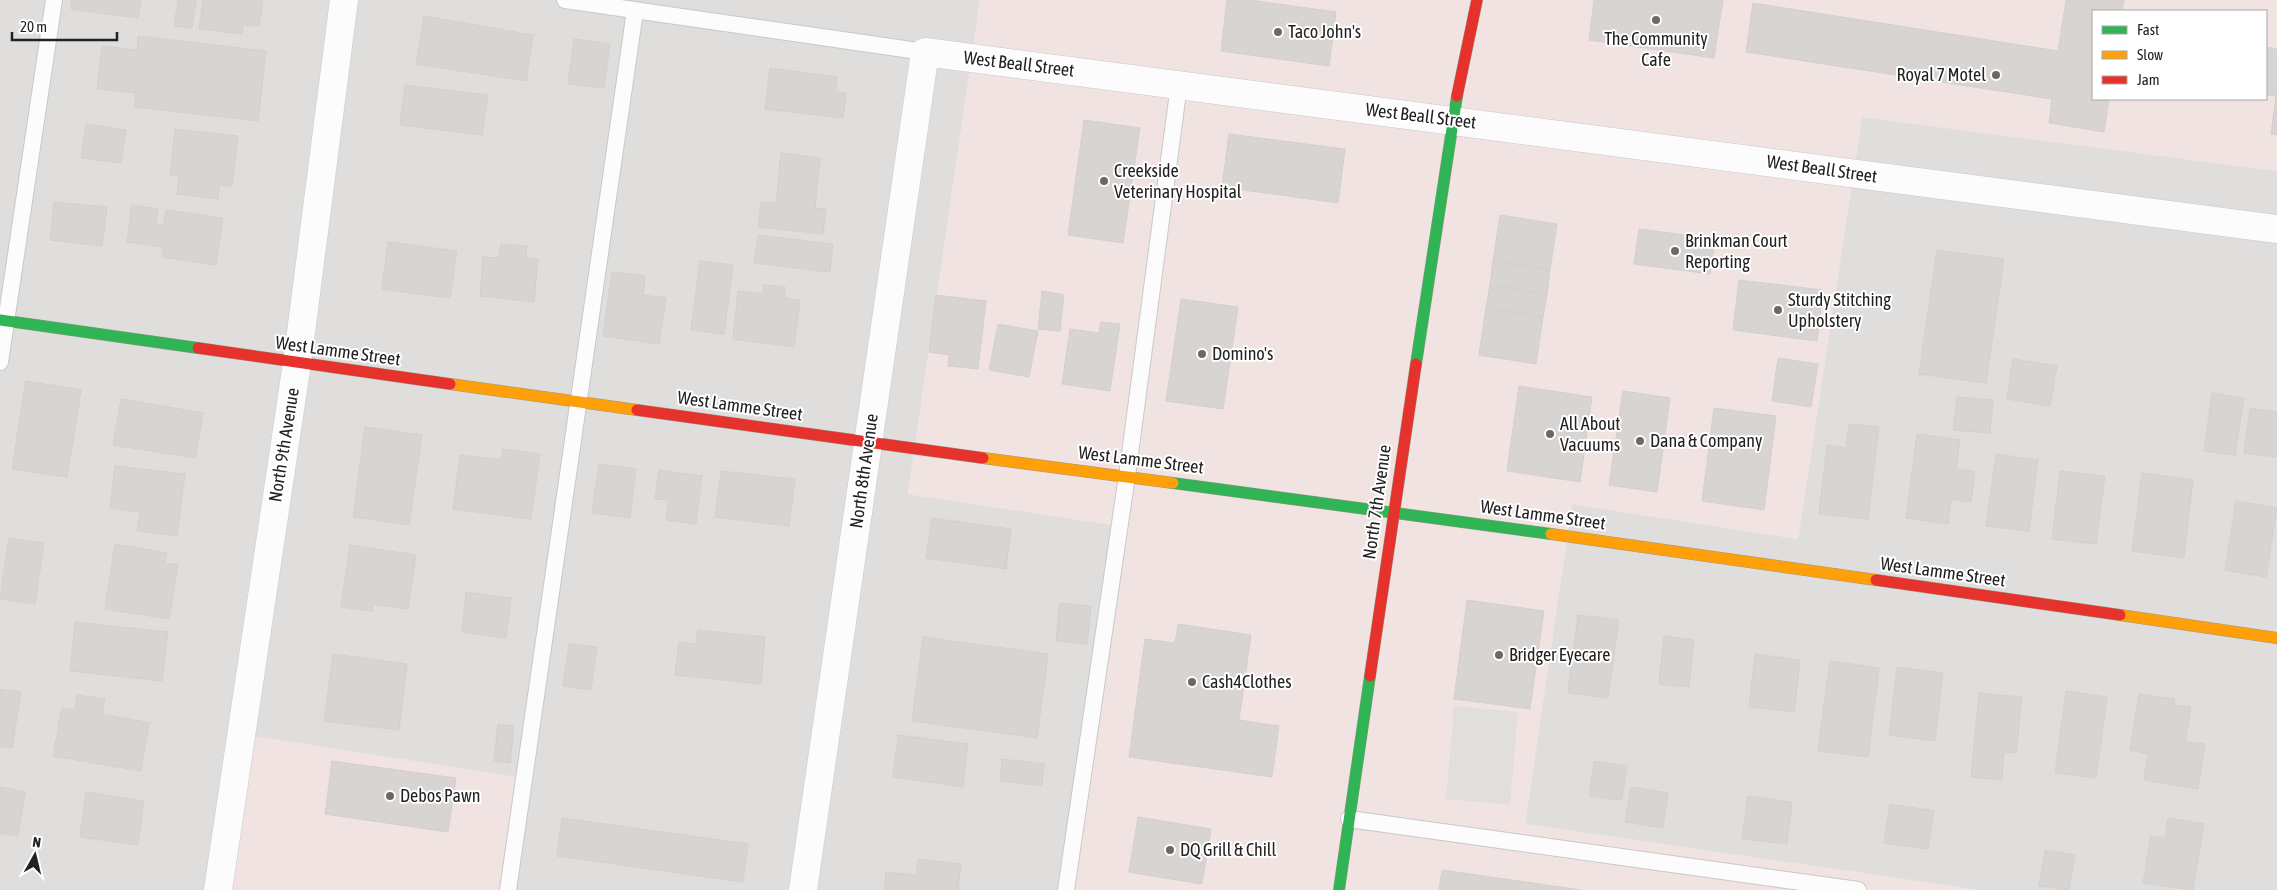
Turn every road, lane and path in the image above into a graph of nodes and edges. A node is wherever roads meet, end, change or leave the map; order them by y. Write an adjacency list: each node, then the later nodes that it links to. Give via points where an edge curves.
1 (54, 0): 11 (lane)
2 (344, 0): 13 (street, North 9th Avenue)
3 (565, 0): 5 (lane, West Beall Street)
4 (1477, 0): 9 (street, North 7th Avenue)
5 (635, 11): 7 (lane, West Beall Street); 14 (lane)
6 (1458, 34): 9 (street, North 7th Avenue)
7 (925, 52): 8 (street, West Beall Street); 15 (street, North 8th Avenue)
8 (1179, 84): 9 (street, West Beall Street); 16 (lane)
9 (1452, 120): 10 (street, West Beall Street); 17 (street, North 7th Avenue)
10 (2277, 229)
11 (3, 320): 12 (lane); 13 (street, West Lamme Street)
12 (0, 362)
13 (297, 363): 14 (street, West Lamme Street); 20 (street, North 9th Avenue)
14 (579, 400): 15 (street, West Lamme Street); 21 (lane)
15 (868, 443): 16 (street, West Lamme Street); 22 (street, North 8th Avenue)
16 (1127, 476): 17 (street, West Lamme Street); 23 (lane)
17 (1393, 511): 18 (street, West Lamme Street); 19 (street, North 7th Avenue)
18 (2277, 638)
19 (1349, 820): 24 (street, North 7th Avenue); 25 (lane)
20 (218, 890)
21 (508, 890)
22 (803, 890)
23 (1066, 890)
24 (1339, 890)
25 (1858, 890)

